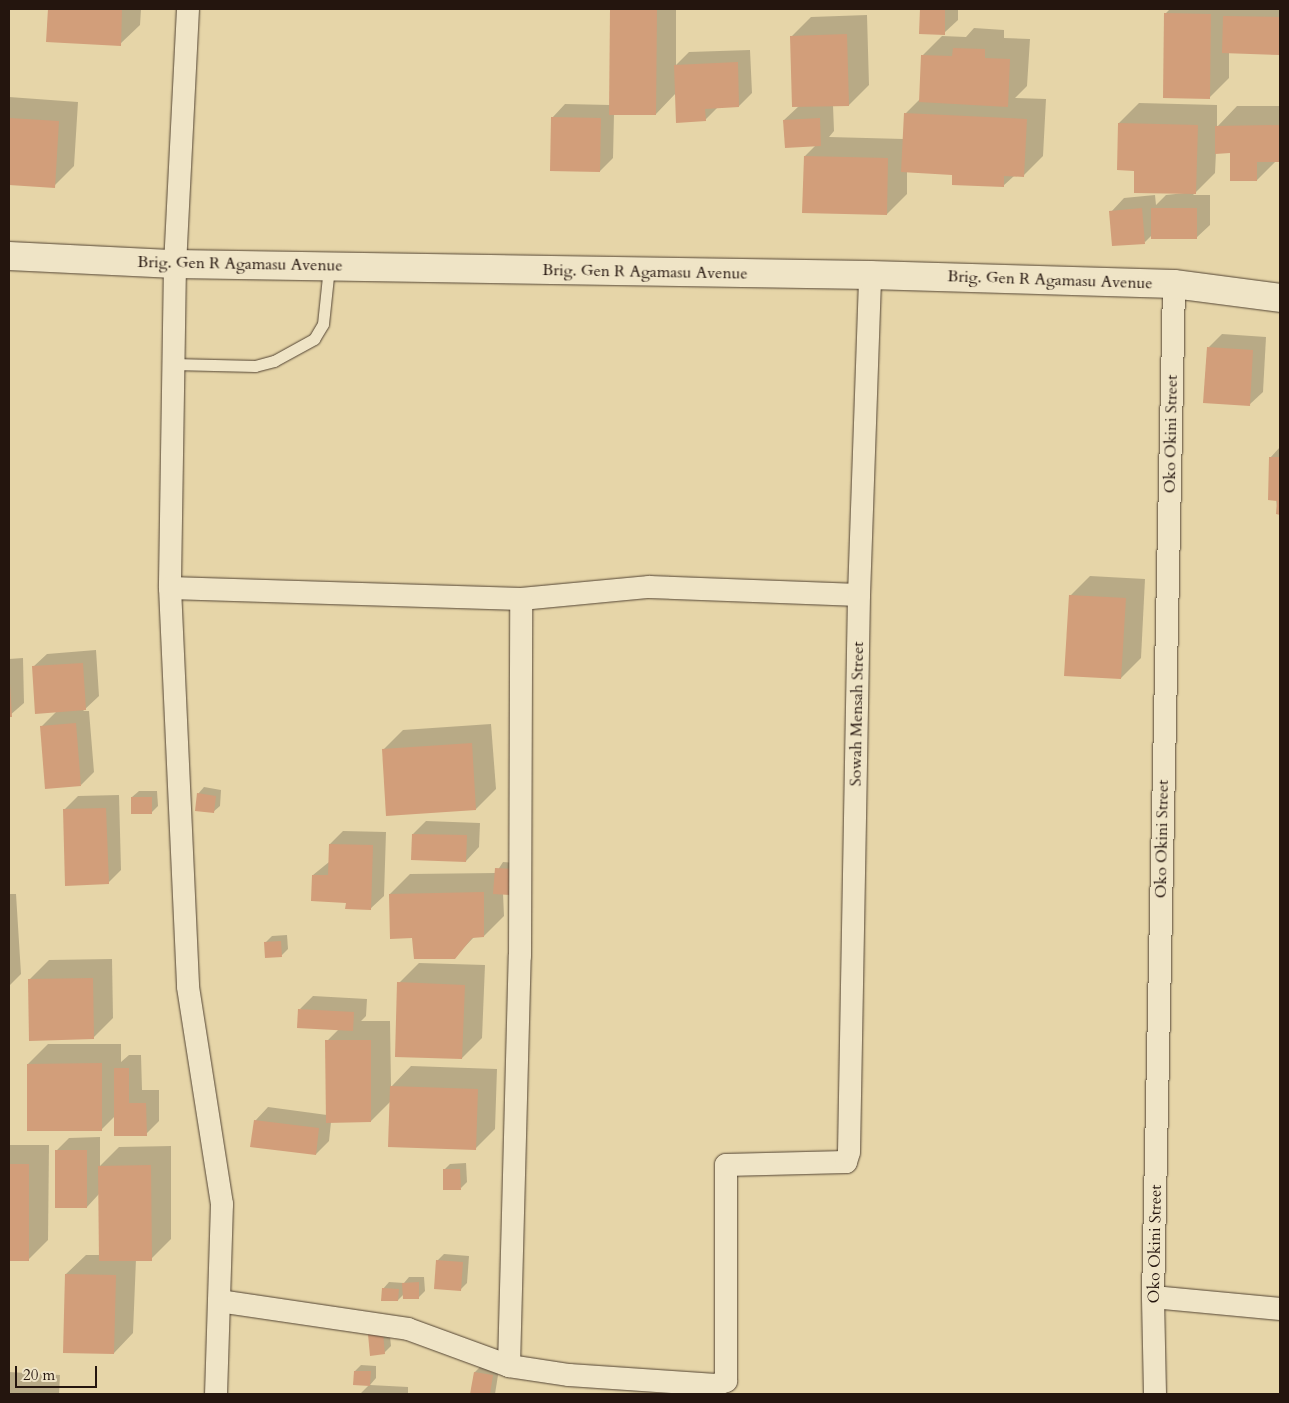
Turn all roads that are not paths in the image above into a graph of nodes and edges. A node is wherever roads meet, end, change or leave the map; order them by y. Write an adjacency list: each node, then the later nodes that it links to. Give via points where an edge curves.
1 (188, 9): 3 (street)
2 (9, 256): 3 (street, Brig. Gen R Agamasu Avenue)
3 (174, 264): 4 (street, Brig. Gen R Agamasu Avenue); 8 (street)
4 (329, 266): 5 (street, Brig. Gen R Agamasu Avenue); 8 (lane, via 323,324 314,339 274,361 255,366)
5 (870, 275): 6 (street, Brig. Gen R Agamasu Avenue); 10 (street, Sowah Mensah Street)
6 (1174, 284): 7 (street, Brig. Gen R Agamasu Avenue); 12 (street, Oko Okini Street)
7 (1280, 298)
8 (173, 364): 9 (street)
9 (170, 588): 11 (street); 13 (street, via 188,987 222,1204)
10 (859, 595): 11 (street, via 649,587); 15 (street, Sowah Mensah Street, via 849,1152 846,1162 726,1165 728,1374 722,1384 569,1375)
11 (521, 599): 15 (street, via 520,956)
12 (1153, 1297): 14 (street); 17 (street, Oko Okini Street)
13 (218, 1301): 15 (street, via 408,1329); 16 (street)
14 (1280, 1309)
15 (509, 1366)
16 (216, 1394)
17 (1155, 1394)

